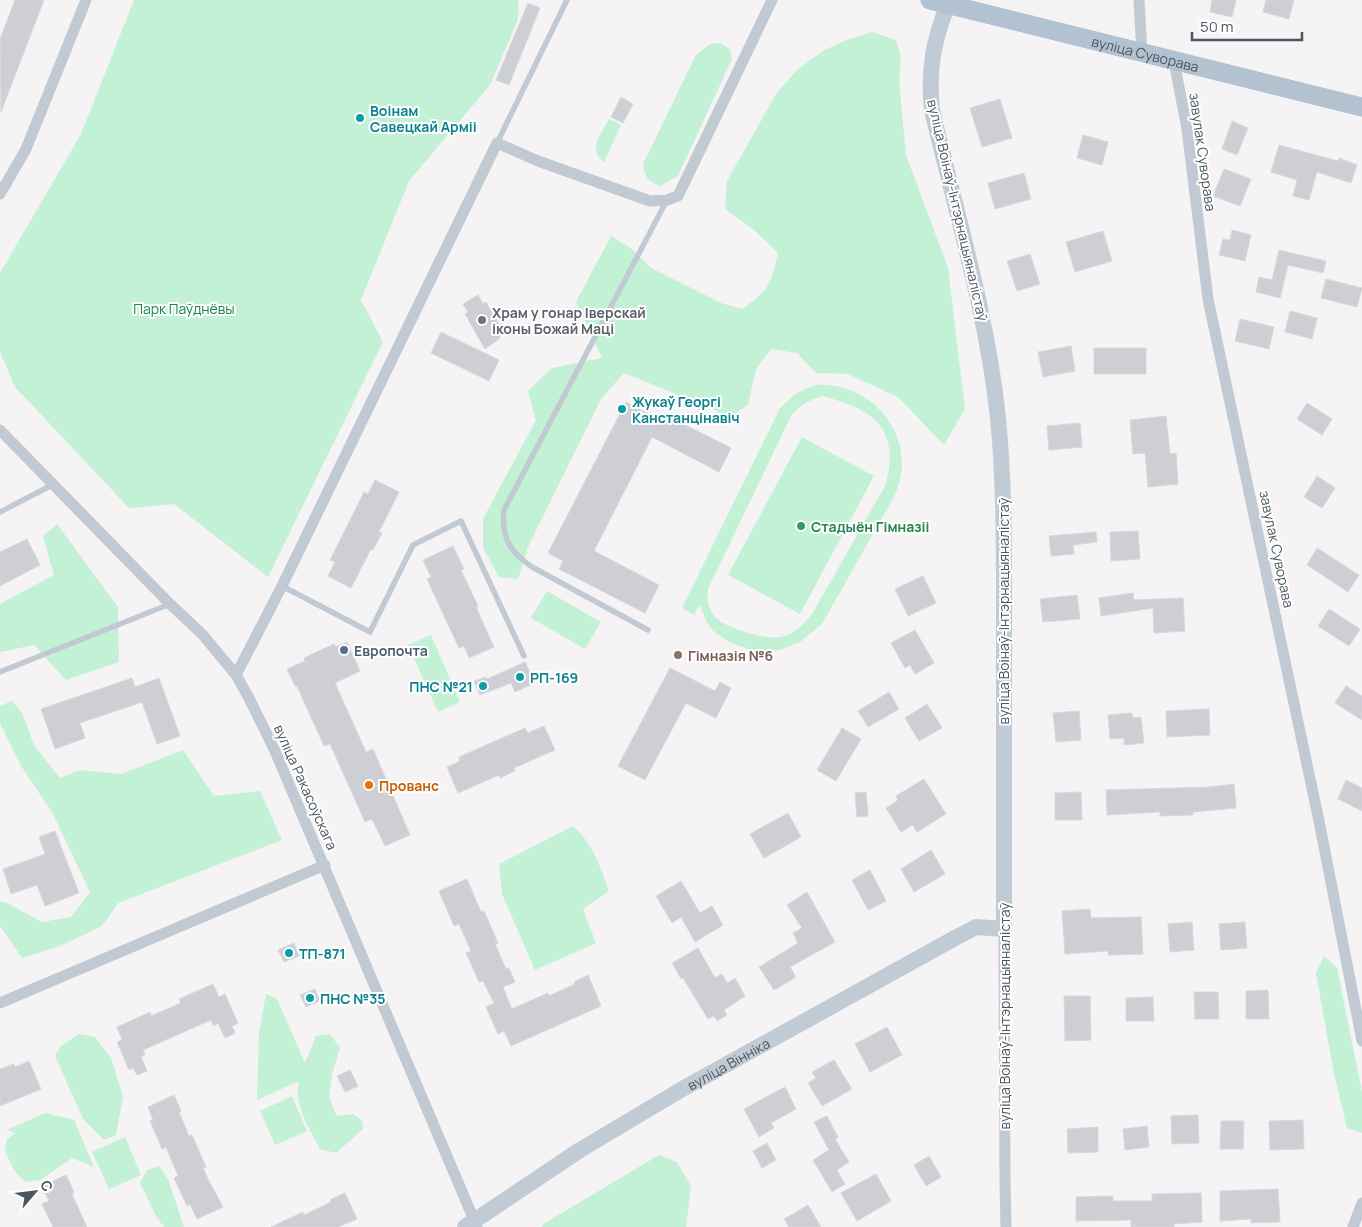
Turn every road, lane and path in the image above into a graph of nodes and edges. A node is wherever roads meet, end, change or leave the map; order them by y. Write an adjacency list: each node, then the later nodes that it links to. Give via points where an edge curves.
1 (86, 0): 10 (street, via 26,149)
2 (567, 0): 9 (lane)
3 (772, 0): 11 (street, via 678,196)
4 (1139, 0): 6 (street)
5 (939, 2): 6 (main road, вуліца Суворава); 22 (street, вуліца Воінаў-Інтэрнацыяналістаў, via 938,29 931,61 932,110 986,329 999,428 1004,580)
6 (1142, 53): 7 (main road, вуліца Суворава)
7 (1174, 61): 8 (main road, вуліца Суворава); 24 (street, завулак Суворава, via 1208,299 1311,782)
8 (1362, 107)
9 (497, 143): 11 (street, via 650,201); 15 (street)
10 (0, 194)
11 (667, 200): 17 (lane, via 504,510 502,524 505,537 518,557)
12 (0, 430): 13 (street, вуліца Ракасоўскага)
13 (54, 484): 14 (lane); 16 (street, вуліца Ракасоўскага)
14 (0, 512)
15 (282, 586): 18 (lane, via 370,632 413,545 461,521); 20 (street)
16 (170, 604): 19 (lane); 20 (street, вуліца Ракасоўскага, via 203,635)
17 (648, 630)
18 (524, 656)
19 (0, 672)
20 (236, 675): 21 (street, вуліца Ракасоўскага, via 275,751)
21 (324, 865): 23 (street); 26 (street, вуліца Ракасоўскага)
22 (1004, 929): 26 (street, вуліца Вінніка, via 976,927 684,1088 580,1150); 27 (street, вуліца Воінаў-Інтэрнацыяналістаў)
23 (0, 1003)
24 (1362, 1041)
25 (1362, 1203): 28 (street)
26 (472, 1225)
27 (1006, 1227)
28 (1353, 1227)

